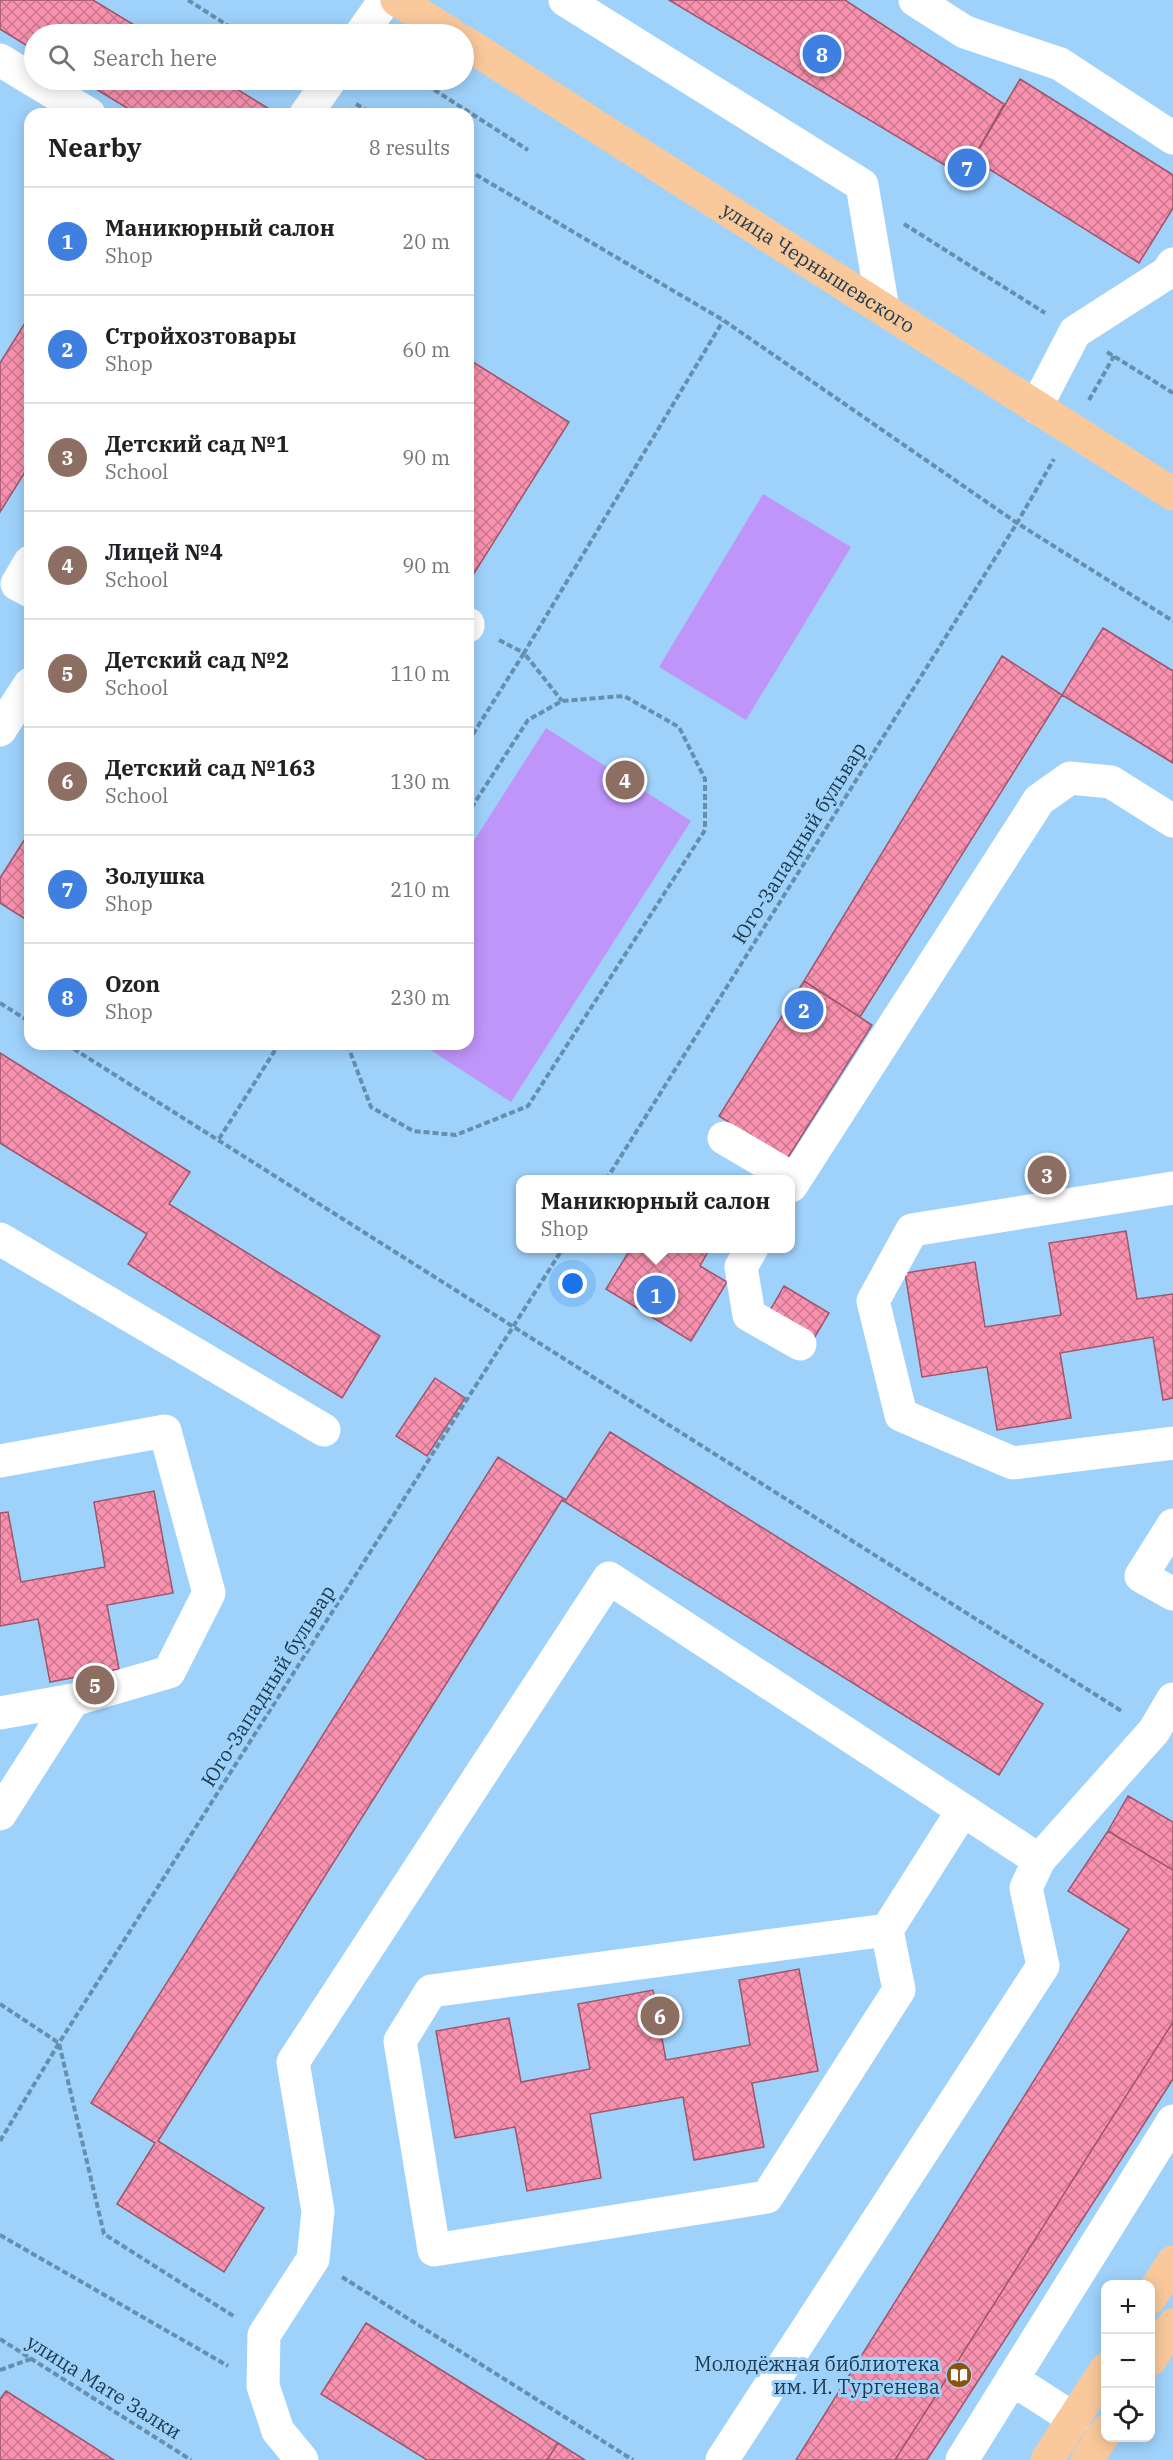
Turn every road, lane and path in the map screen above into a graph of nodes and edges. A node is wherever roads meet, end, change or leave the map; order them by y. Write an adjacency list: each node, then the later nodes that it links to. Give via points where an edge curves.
1 (188, 0): 6 (path)
2 (385, 0): 7 (lane)
3 (397, 0): 8 (main road)
4 (565, 0): 22 (lane, via 862,184)
5 (915, 0): 19 (lane, via 965,32 1060,64)
6 (225, 24)
7 (368, 24)
8 (435, 24)
9 (474, 48): 24 (main road, улица Чернышевского)
10 (0, 60): 11 (lane)
11 (24, 75)
12 (49, 90): 15 (lane)
13 (323, 90): 16 (lane)
14 (435, 90): 17 (path)
15 (78, 108)
16 (310, 108)
17 (463, 108)
18 (474, 115): 20 (path)
19 (1173, 138)
20 (528, 150)
21 (474, 174): 25 (path)
22 (865, 200): 24 (lane); 26 (path)
23 (1173, 264): 26 (lane, via 1167,273)
24 (883, 309): 30 (main road, улица Чернышевского)
25 (723, 320): 33 (path); 38 (path)
26 (1075, 332): 27 (path); 30 (lane)
27 (1114, 356): 28 (path); 29 (path)
28 (1173, 393)
29 (1089, 400)
30 (1036, 407): 32 (main road, улица Чернышевского)
31 (1056, 457): 33 (path, Юго-Западный бульвар)
32 (1173, 494)
33 (1017, 523): 36 (path); 52 (path, Юго-Западный бульвар)
34 (24, 572): 35 (lane, via 17,584)
35 (24, 588)
36 (1173, 621)
37 (474, 628): 38 (path)
38 (524, 653): 40 (path); 42 (path)
39 (24, 693): 41 (lane)
40 (562, 701): 43 (path, via 528,720); 49 (path, via 624,696 679,727 705,779 705,830 528,1106 456,1135 413,1131 371,1107)
41 (0, 730)
42 (474, 732)
43 (474, 804)
44 (1173, 821): 54 (lane, via 1111,782 1070,778 1039,800)
45 (0, 1003): 46 (path)
46 (24, 1018)
47 (76, 1050): 51 (path)
48 (275, 1050): 51 (path)
49 (349, 1050)
50 (724, 1138): 53 (lane)
51 (219, 1139): 59 (path)
52 (609, 1175)
53 (781, 1175)
54 (795, 1180)
55 (1173, 1188): 62 (lane, via 912,1230 873,1300 901,1415 1013,1463)
56 (0, 1239): 61 (lane)
57 (560, 1253): 59 (path, Юго-Западный бульвар)
58 (749, 1253): 60 (lane, via 741,1267 749,1315)
59 (515, 1326): 69 (path); 75 (path, Юго-Западный бульвар)
60 (800, 1344)
61 (324, 1430)
62 (1173, 1443)
63 (0, 1461): 67 (lane, via 165,1431 209,1593 169,1672)
64 (1173, 1524): 65 (lane, via 1141,1576)
65 (1173, 1594)
66 (1173, 1699): 69 (lane)
67 (73, 1700): 68 (lane); 71 (lane)
68 (0, 1713)
69 (1154, 1731): 72 (lane)
70 (963, 1810): 72 (lane); 73 (lane); 79 (lane, via 609,1578 293,2062 318,2211)
71 (0, 1814)
72 (1039, 1860): 96 (lane, via 1026,1888 1043,1966)
73 (887, 1930): 73 (lane, via 430,1990 400,2041 434,2250 767,2196 899,1990)
74 (0, 2004): 75 (path)
75 (59, 2043): 77 (path, Юго-Западный бульвар); 83 (path, via 104,2234)
76 (1173, 2121): 89 (lane)
77 (0, 2141)
78 (0, 2235): 90 (path)
79 (313, 2259): 83 (lane); 95 (path)
80 (1173, 2262): 81 (main road)
81 (1155, 2290)
82 (1173, 2325): 85 (main road)
83 (264, 2336): 90 (lane)
84 (0, 2339): 86 (path, улица Мате Залки)
85 (1155, 2352)
86 (32, 2359): 87 (path); 93 (path, улица Мате Залки)
87 (0, 2370)
88 (1101, 2377): 91 (main road)
89 (1012, 2379): 91 (lane); 97 (lane)
90 (263, 2386): 94 (lane, via 278,2430)
91 (1074, 2419): 92 (main road); 98 (main road)
92 (1098, 2443)
93 (192, 2460)
94 (302, 2460)
95 (633, 2460)
96 (722, 2460)
97 (962, 2460)
98 (1047, 2460)

